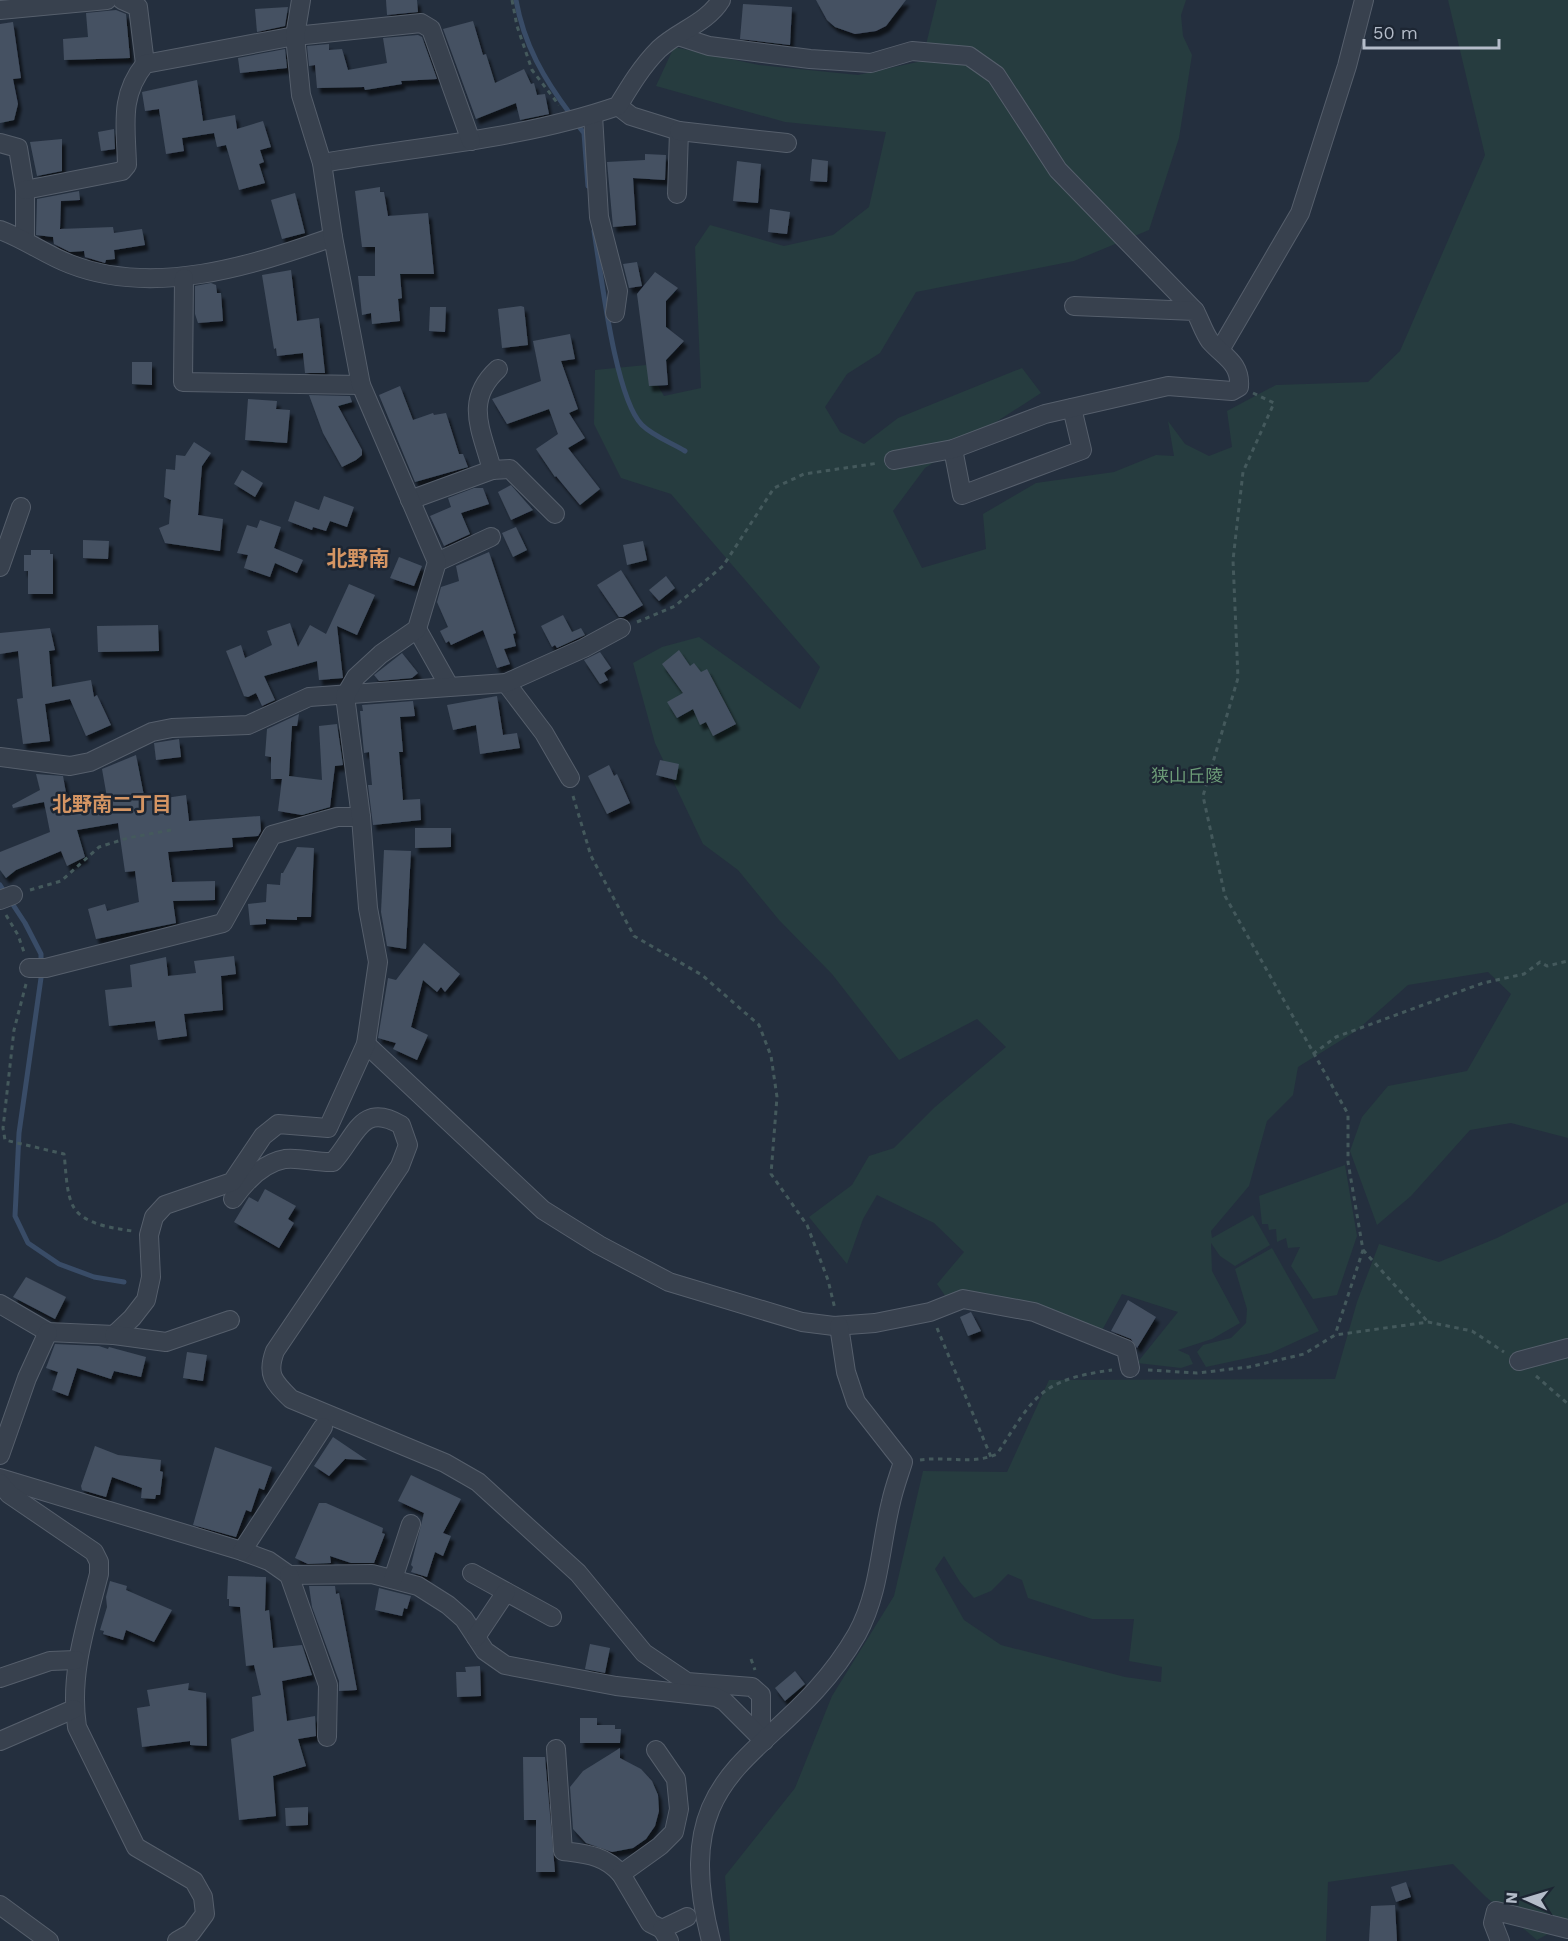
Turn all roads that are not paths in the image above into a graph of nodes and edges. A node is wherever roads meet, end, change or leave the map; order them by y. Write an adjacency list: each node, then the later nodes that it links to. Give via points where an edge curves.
1 (107, 0): 6 (street)
2 (122, 0): 9 (street, via 138,7)
3 (301, 0): 7 (street)
4 (721, 0): 8 (street)
5 (1364, 0): 26 (street, via 1300,213)
6 (0, 10)
7 (296, 36): 9 (street); 13 (street, via 420,23 431,29); 16 (street, via 301,95)
8 (678, 36): 10 (street, via 660,48 633,80); 24 (street, via 709,45 810,59 871,63 912,51 969,56 996,75 1058,170)
9 (145, 64): 17 (street, via 133,78 125,100 127,165 122,171)
10 (618, 106): 11 (street); 12 (street, via 631,116)
11 (581, 118): 13 (street); 25 (street, via 599,217 618,291)
12 (679, 131): 15 (street); 18 (street)
13 (471, 141): 16 (street)
14 (0, 143): 17 (street, via 18,148)
15 (787, 143)
16 (322, 163): 20 (street)
17 (25, 190): 21 (street)
18 (677, 194)
19 (0, 230): 21 (street)
20 (333, 237): 22 (street); 28 (street)
21 (25, 239): 22 (street, via 68,264 115,278)
22 (184, 278): 28 (street, via 183,382)
23 (1074, 306): 24 (street)
24 (1196, 311): 26 (street, via 1209,340)
25 (615, 313)
26 (1220, 350): 29 (street, via 1240,375 1239,387 1232,391 1168,386)
27 (498, 369): 32 (street, via 487,379 475,407)
28 (361, 385): 33 (street)
29 (1072, 408): 30 (street, via 1045,414); 30 (street, via 1082,450 962,495)
30 (953, 449): 31 (street)
31 (894, 460)
32 (492, 470): 33 (street); 35 (street, via 510,469)
33 (410, 500): 37 (street)
34 (21, 507): 38 (street)
35 (555, 514)
36 (491, 537): 37 (street)
37 (436, 562): 40 (street)
38 (0, 567)
39 (621, 628): 41 (street)
40 (417, 629): 42 (street); 43 (street, via 356,677)
41 (506, 683): 42 (street); 45 (street, via 544,733)
42 (449, 686): 43 (street)
43 (345, 696): 44 (street, via 309,697 248,725 152,732 90,762 69,766); 46 (street)
44 (0, 757)
45 (570, 778)
46 (361, 817): 47 (street, via 337,817 272,835 223,923); 48 (street, via 368,908 378,962)
47 (38, 968)
48 (366, 1044): 52 (street, via 543,1210 600,1245 669,1282 802,1322); 54 (street, via 328,1128 278,1124 263,1136 232,1182 165,1205 154,1217 149,1235 151,1277 146,1300)
49 (233, 1199): 74 (street, via 246,1180 285,1159 333,1162 360,1123 374,1116 386,1116 401,1125 408,1145 400,1166 275,1351 269,1366 275,1384 291,1399 445,1463 478,1482 578,1573 644,1653 687,1682 752,1686 761,1695)
50 (0, 1304): 53 (street)
51 (230, 1320): 54 (street, via 166,1342)
52 (839, 1326): 57 (street, via 930,1312 963,1299 1034,1312 1126,1349); 74 (street, via 856,1402 903,1462 874,1592 858,1631 821,1686)
53 (48, 1332): 54 (street); 59 (street)
54 (114, 1335)
55 (1568, 1348): 56 (street)
56 (1519, 1361)
57 (1130, 1368)
58 (323, 1427): 62 (street)
59 (0, 1455)
60 (0, 1480): 62 (street); 69 (street, via 9,1494 94,1552 99,1562)
61 (411, 1524): 65 (street)
62 (242, 1551): 64 (street, via 269,1561)
63 (472, 1573): 66 (street)
64 (289, 1575): 65 (street, via 372,1574); 72 (street, via 328,1685)
65 (393, 1579): 68 (street, via 418,1586 448,1605)
66 (506, 1592): 67 (street); 68 (street)
67 (552, 1617)
68 (476, 1636): 74 (street, via 485,1651 505,1665 616,1686 716,1697)
69 (76, 1660): 70 (street, via 50,1661); 71 (street)
70 (0, 1678)
71 (74, 1709): 73 (street); 83 (street, via 77,1727 136,1847 194,1881 203,1897 205,1914 191,1933)
72 (327, 1737)
73 (0, 1740)
74 (764, 1741): 84 (street, via 717,1791 705,1822 700,1878)
75 (556, 1749): 77 (street, via 563,1851 598,1856)
76 (656, 1750): 77 (street, via 676,1779 679,1809 674,1832)
77 (621, 1874): 81 (street, via 650,1923)
78 (0, 1905): 82 (street)
79 (687, 1917): 81 (street)
80 (1568, 1929): 85 (street, via 1496,1911 1493,1923)
81 (665, 1935)
82 (49, 1941)
83 (177, 1941)
84 (711, 1941)
85 (1500, 1941)

